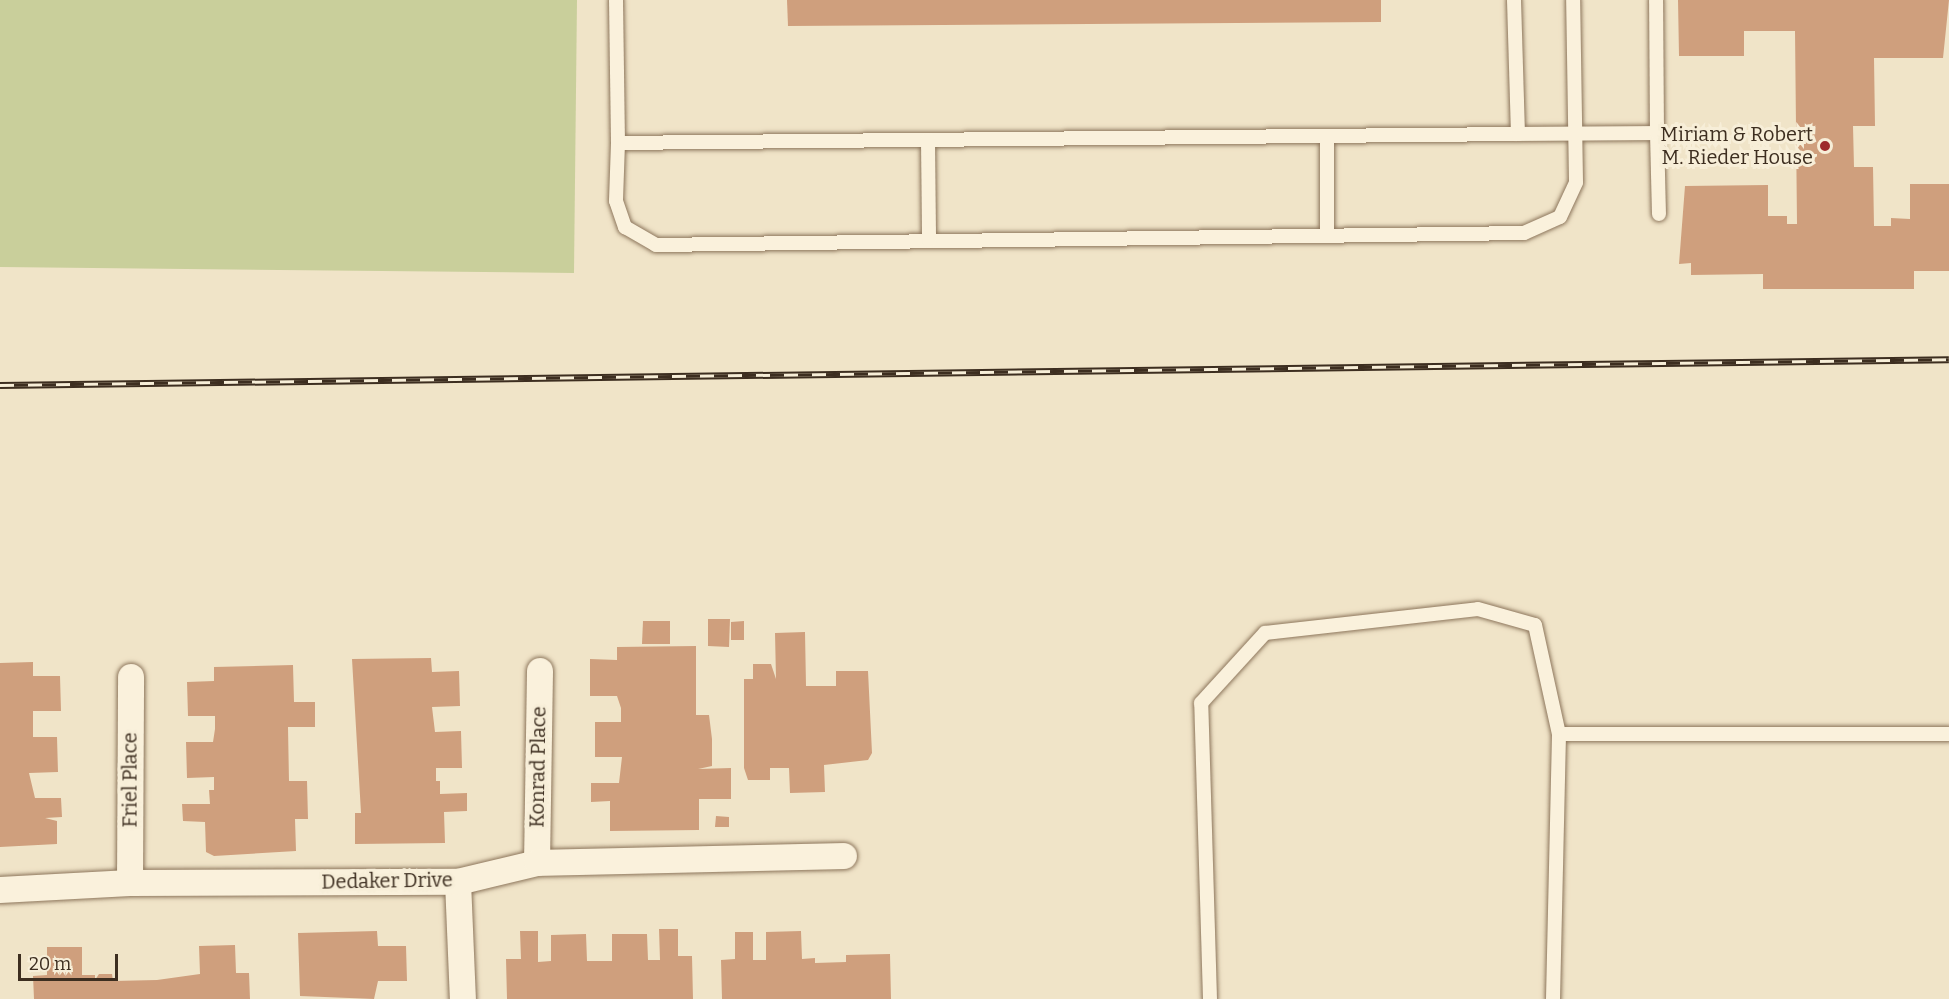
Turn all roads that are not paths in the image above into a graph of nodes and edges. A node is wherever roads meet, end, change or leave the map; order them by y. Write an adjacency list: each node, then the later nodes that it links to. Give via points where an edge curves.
1 (616, 0): 10 (lane)
2 (1514, 0): 7 (lane)
3 (1573, 0): 6 (lane)
4 (1656, 0): 5 (lane)
5 (1657, 133): 6 (lane); 11 (lane)
6 (1575, 134): 7 (lane); 12 (lane, via 1576,182 1560,217 1524,233)
7 (1518, 135): 8 (lane)
8 (1327, 136): 9 (lane); 12 (lane)
9 (928, 140): 10 (lane); 13 (lane)
10 (618, 143): 13 (lane, via 616,201 625,227 656,246)
11 (1659, 214)
12 (1327, 236): 13 (lane)
13 (929, 241)
14 (540, 671): 19 (street, Konrad Place)
15 (131, 677): 21 (street, Friel Place)
16 (1559, 734): 17 (lane); 24 (lane, via 1535,625 1478,609 1265,633 1201,704); 25 (lane)
17 (1949, 734)
18 (844, 856): 19 (street, Dedaker Drive)
19 (537, 863): 20 (street, Dedaker Drive)
20 (458, 882): 21 (street, Dedaker Drive); 23 (street)
21 (130, 883): 22 (street, Dedaker Drive)
22 (0, 890)
23 (463, 999)
24 (1210, 999)
25 (1553, 999)

